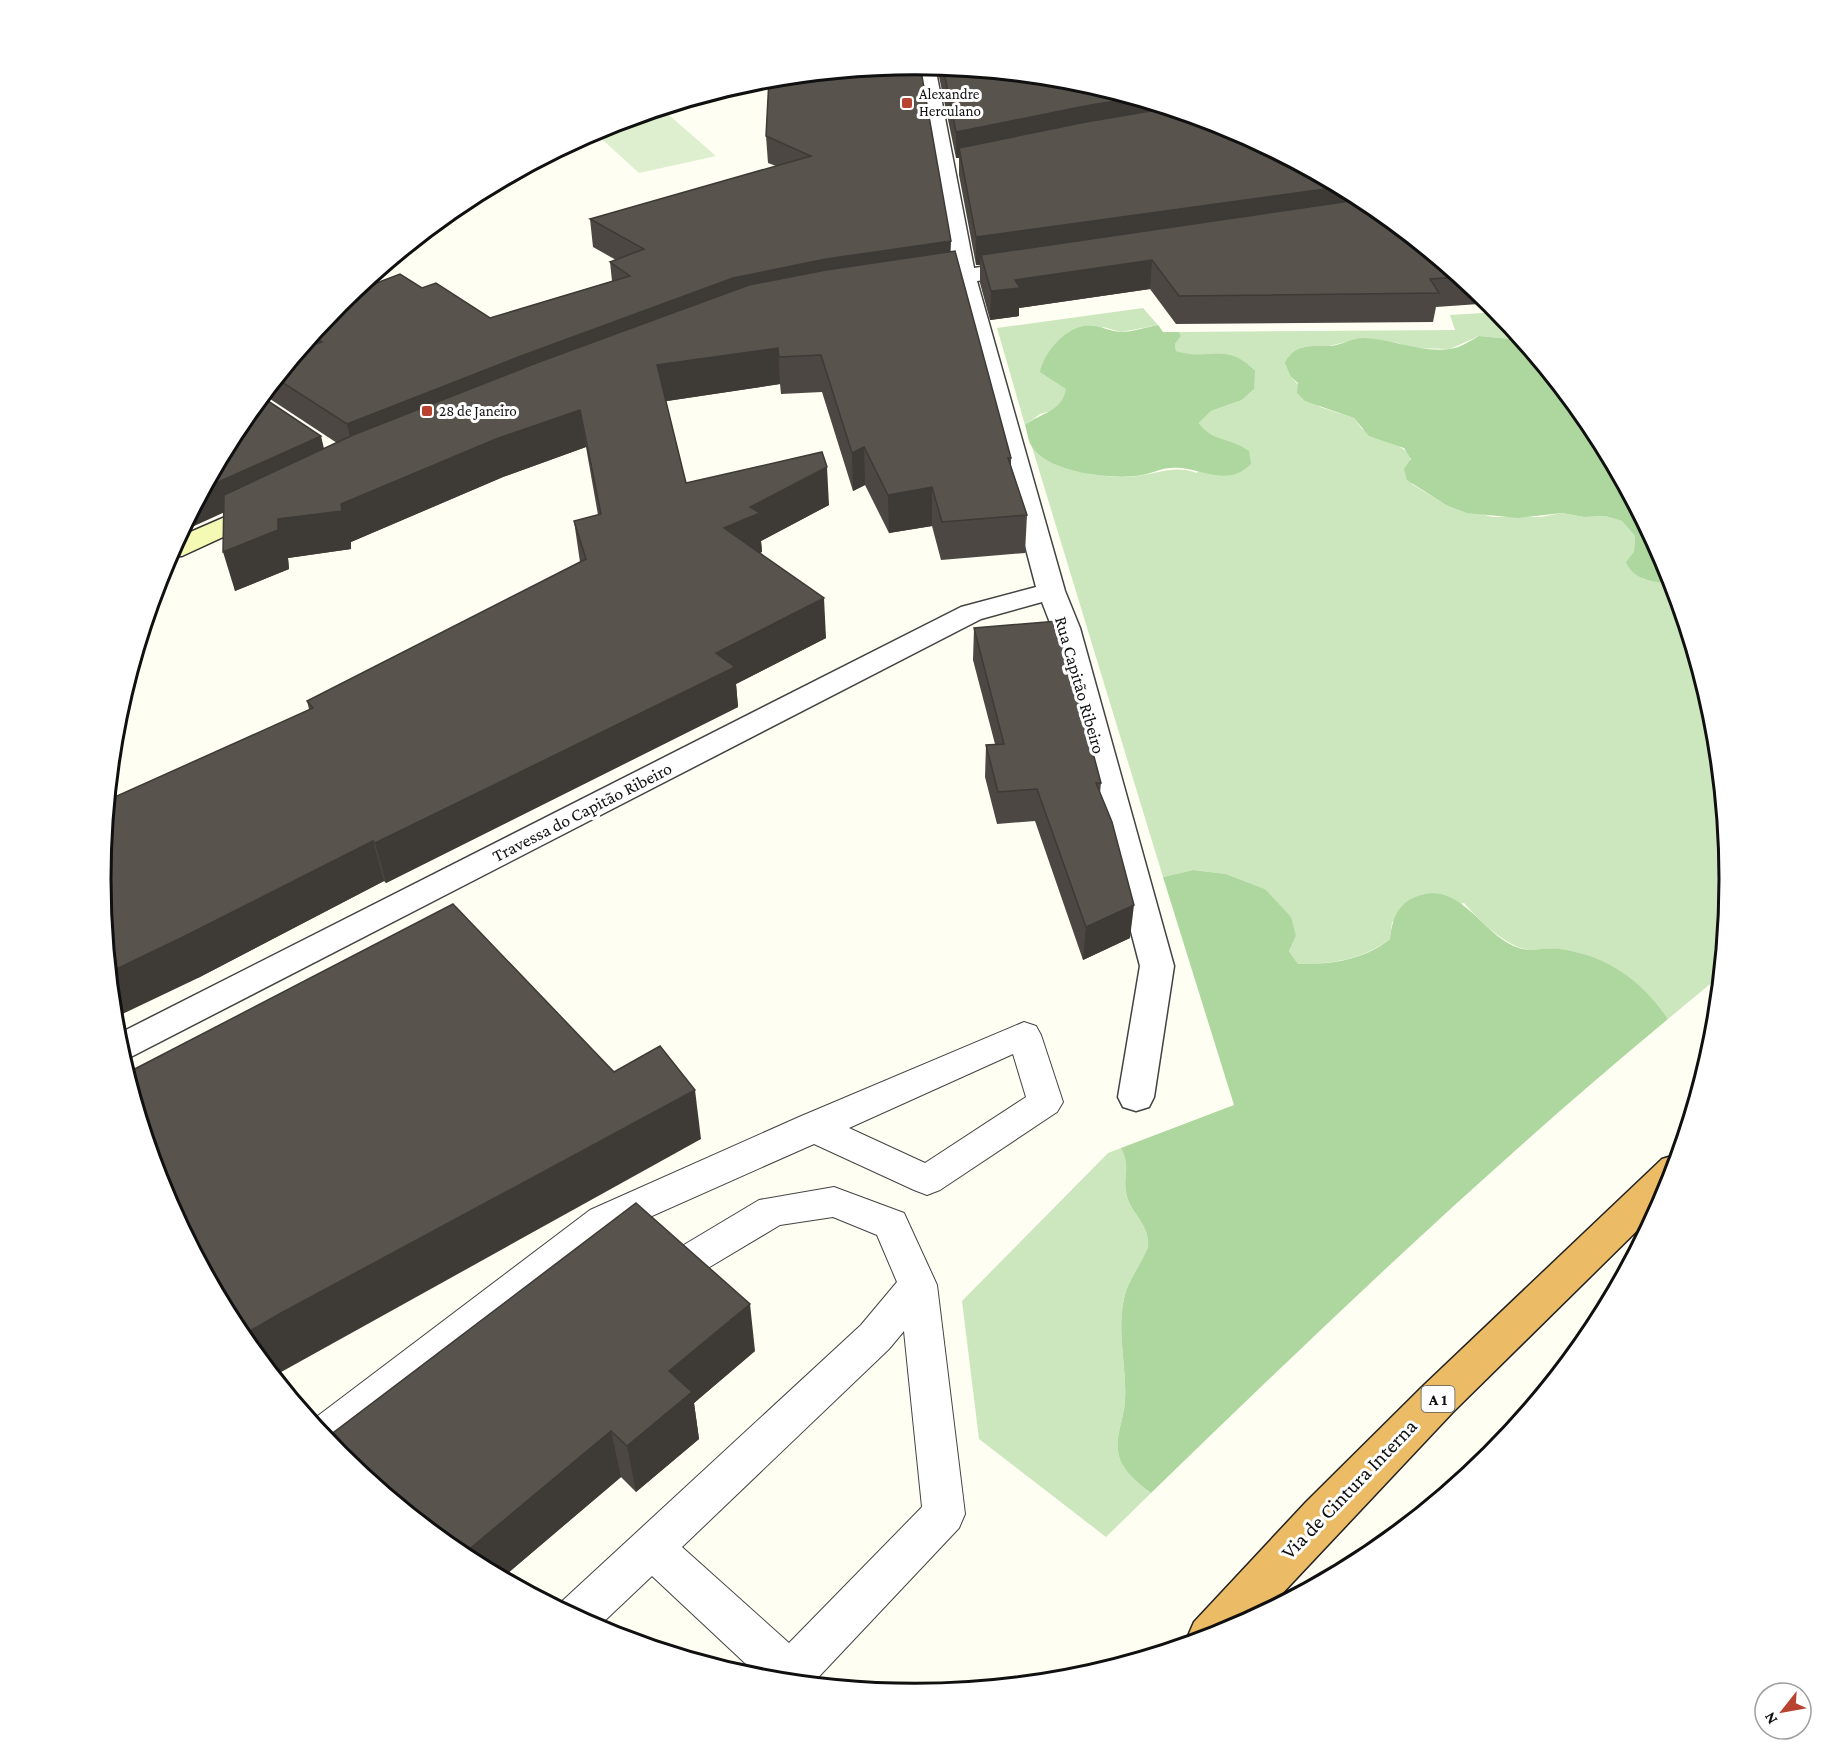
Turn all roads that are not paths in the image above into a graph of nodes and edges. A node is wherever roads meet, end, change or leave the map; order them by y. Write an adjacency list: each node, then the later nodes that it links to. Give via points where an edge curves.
1 (928, 75): 3 (street, Rua Capitão Ribeiro)
2 (969, 164): 3 (street)
3 (945, 169): 5 (street, Rua Capitão Ribeiro)
4 (1047, 265): 5 (street)
5 (965, 277): 6 (street); 9 (street, Rua Capitão Ribeiro)
6 (896, 286)
7 (289, 496): 8 (street)
8 (185, 544)
9 (1051, 591): 10 (street, Travessa do Capitão Ribeiro, via 971,613); 11 (street, Rua Capitão Ribeiro, via 1066,628 1157,966)
10 (128, 1044)
11 (1136, 1097)
12 (812, 1127): 12 (lane, via 1024,1035 1045,1102 927,1180); 16 (lane, via 603,1221)
13 (1660, 1184): 19 (highway, Via de Cintura Interna / A 1, via 1504,1332 1280,1560)
14 (690, 1260): 15 (lane, via 772,1211 834,1202 891,1224)
15 (918, 1285): 17 (lane, via 875,1337); 21 (lane, via 944,1514)
16 (330, 1430)
17 (651, 1547): 18 (lane); 20 (lane)
18 (583, 1611)
19 (1224, 1623)
20 (781, 1672)
21 (791, 1674)

